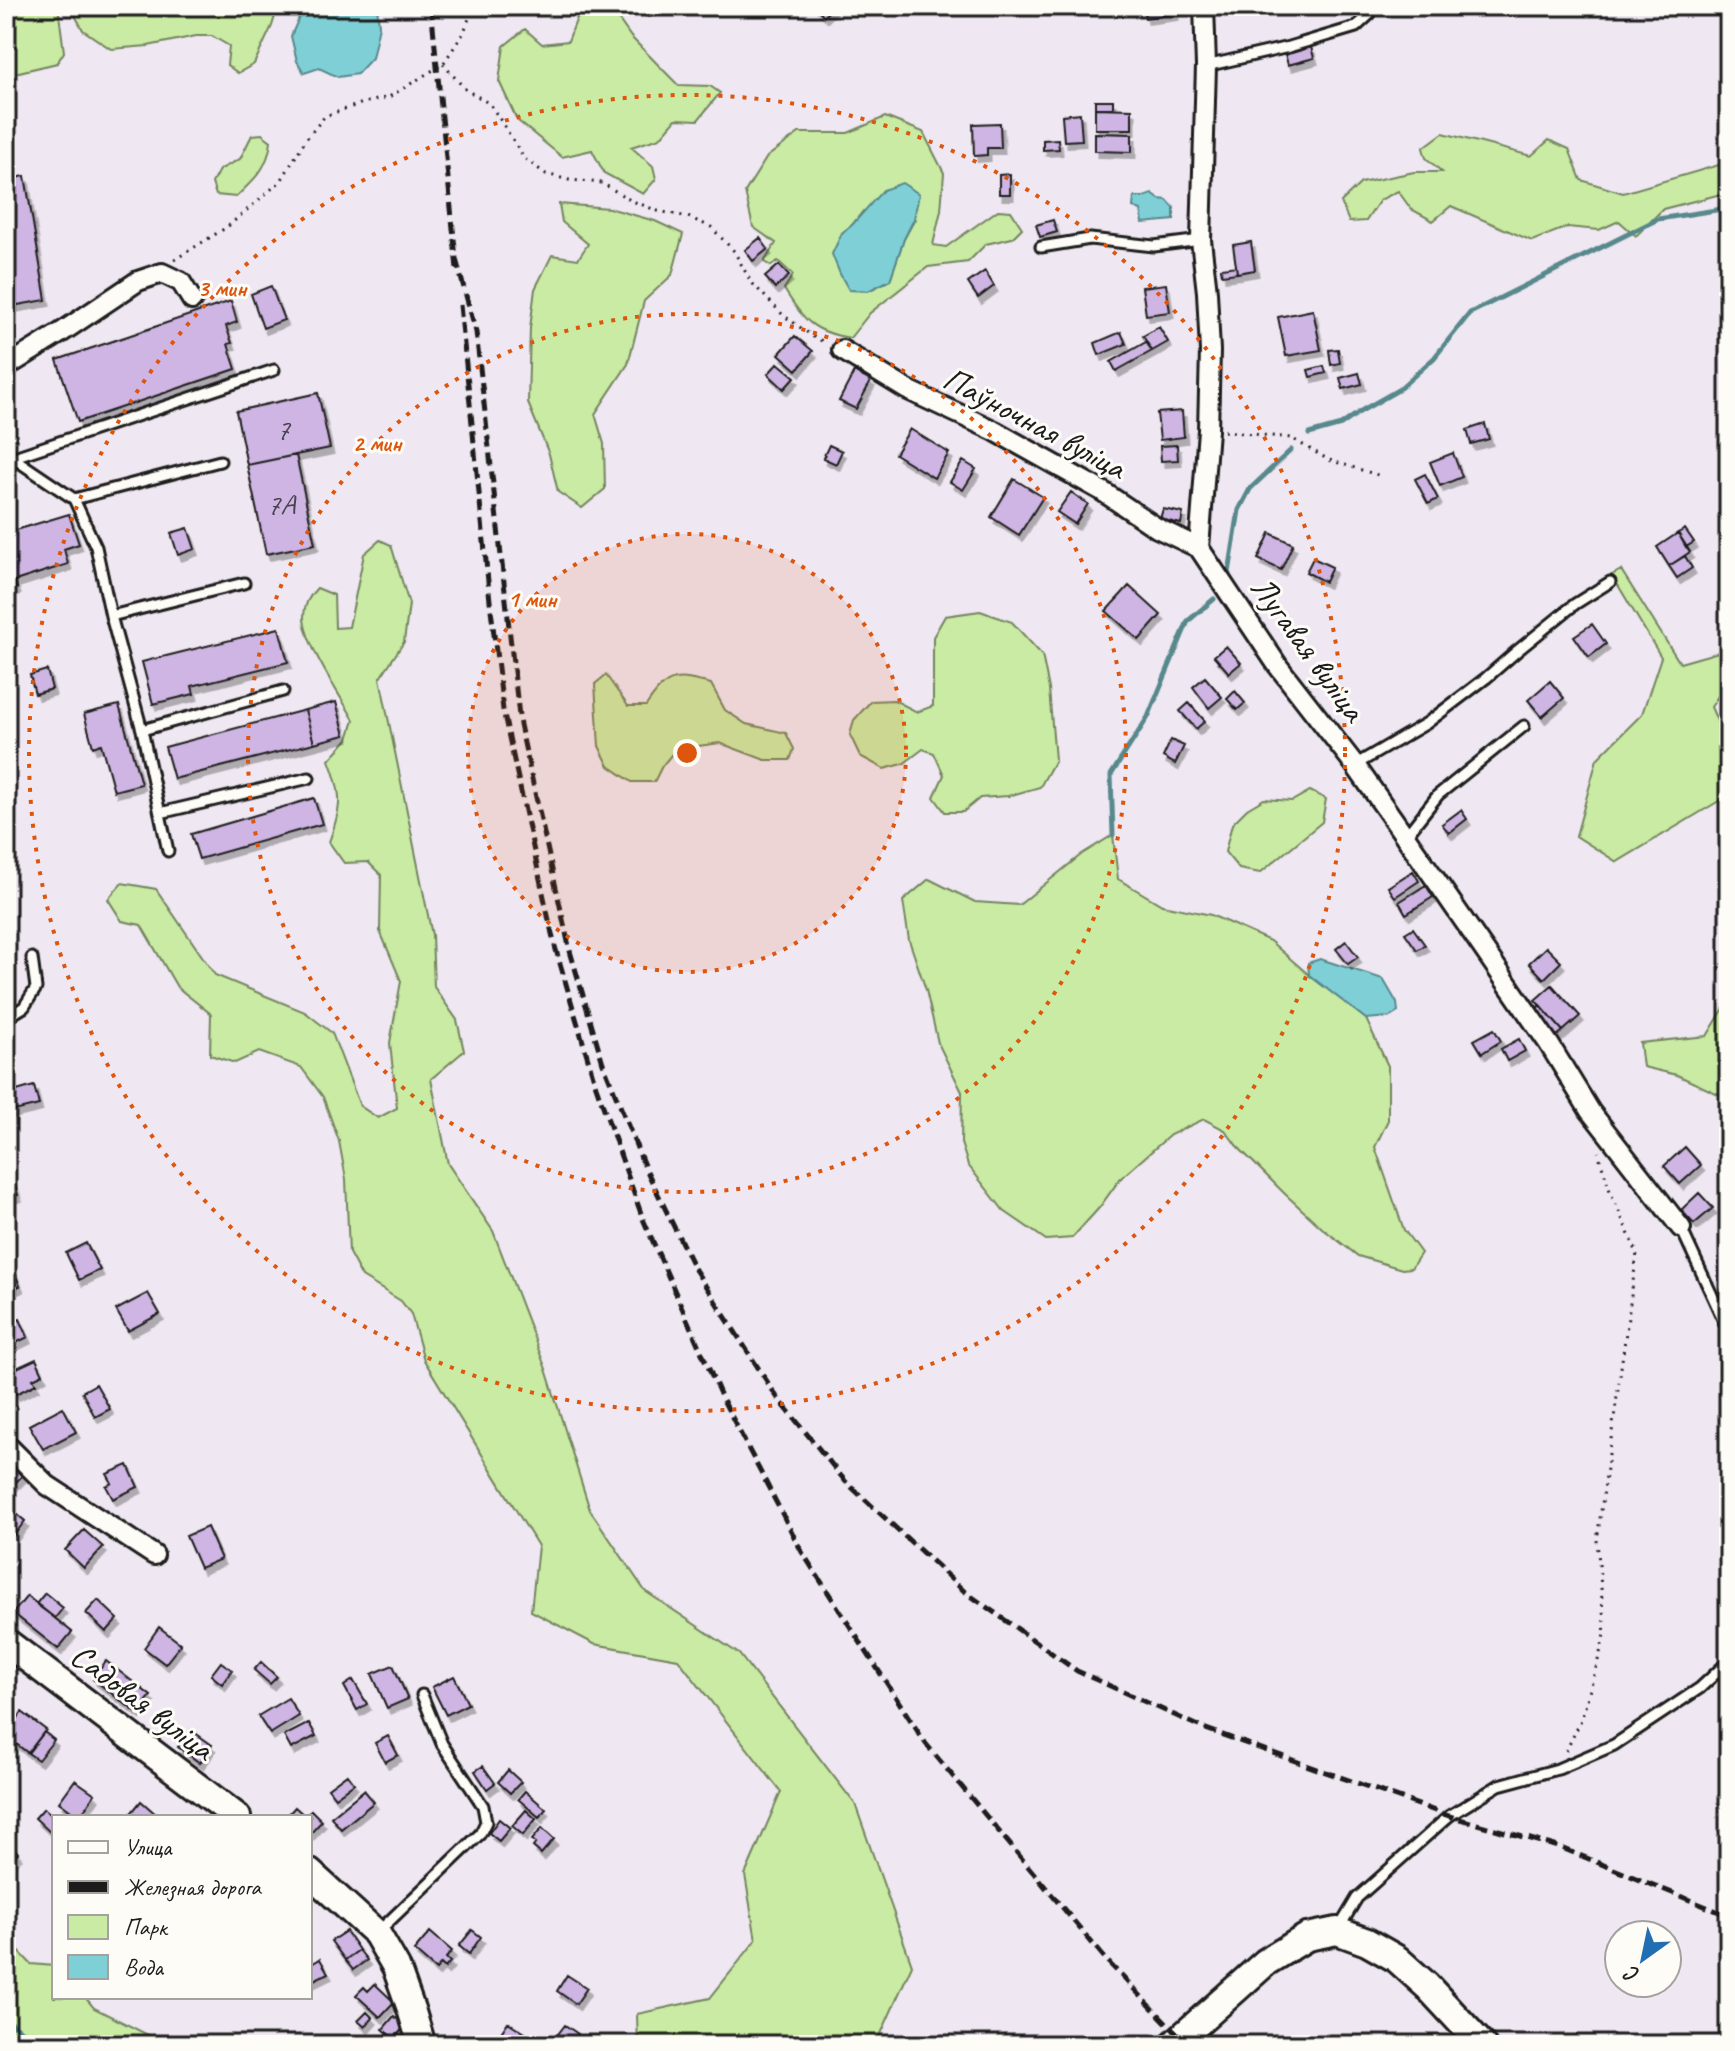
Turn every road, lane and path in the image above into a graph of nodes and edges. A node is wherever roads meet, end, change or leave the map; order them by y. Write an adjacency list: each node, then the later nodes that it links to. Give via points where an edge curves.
1 (474, 6): 6 (path)
2 (636, 6): 3 (lane)
3 (659, 6)
4 (1204, 6): 7 (street)
5 (1370, 6): 7 (lane, via 1370,14 1356,27)
6 (443, 64): 10 (path, via 389,97 325,116 281,181); 12 (path, via 465,89 490,104 525,159 546,174 602,183 630,200 711,227 783,315)
7 (1206, 66): 8 (street)
8 (1201, 240): 9 (lane, via 1154,246 1090,239); 15 (street, via 1210,351)
9 (1041, 247)
10 (162, 273): 11 (street, via 181,282); 13 (street, via 138,281)
11 (192, 300)
12 (842, 350): 20 (street, Паўночная вуліца)
13 (6, 367)
14 (274, 370): 16 (lane)
15 (1208, 430): 18 (path, via 1291,438 1329,460); 20 (street)
16 (10, 455): 19 (lane)
17 (220, 461): 19 (lane)
18 (1381, 476)
19 (74, 499): 23 (lane, via 96,547)
20 (1199, 548): 27 (street, Лугавая вуліца, via 1278,666)
21 (1610, 582): 27 (lane, via 1427,723)
22 (244, 583): 23 (lane)
23 (111, 616): 26 (lane)
24 (283, 691): 26 (lane)
25 (1524, 726): 30 (lane, via 1438,795)
26 (142, 730): 29 (lane)
27 (1355, 765): 30 (street, Лугавая вуліца)
28 (309, 778): 29 (lane)
29 (160, 813): 31 (lane)
30 (1405, 837): 35 (street, Лугавая вуліца, via 1590,1111)
31 (168, 851)
32 (32, 958): 33 (lane, via 36,988 24,1007)
33 (6, 1018)
34 (1598, 1151): 42 (path, via 1637,1253 1597,1540 1605,1635 1582,1718)
35 (1681, 1228): 36 (lane)
36 (1729, 1332)
37 (6, 1444): 38 (street, via 47,1485)
38 (154, 1555)
39 (6, 1642): 43 (street, Садовая вуліца)
40 (1729, 1661): 42 (lane, via 1700,1688 1614,1745)
41 (422, 1695): 46 (lane, via 442,1744 483,1806 486,1822 480,1834)
42 (1558, 1769): 45 (lane, via 1499,1785 1449,1816 1357,1898)
43 (234, 1815)
44 (312, 1875): 46 (street)
45 (1337, 1931): 47 (street, via 1307,1937 1266,1962); 49 (street, via 1397,1959)
46 (377, 1934): 48 (street, via 396,1967)
47 (1177, 2041)
48 (422, 2045)
49 (1482, 2045)

